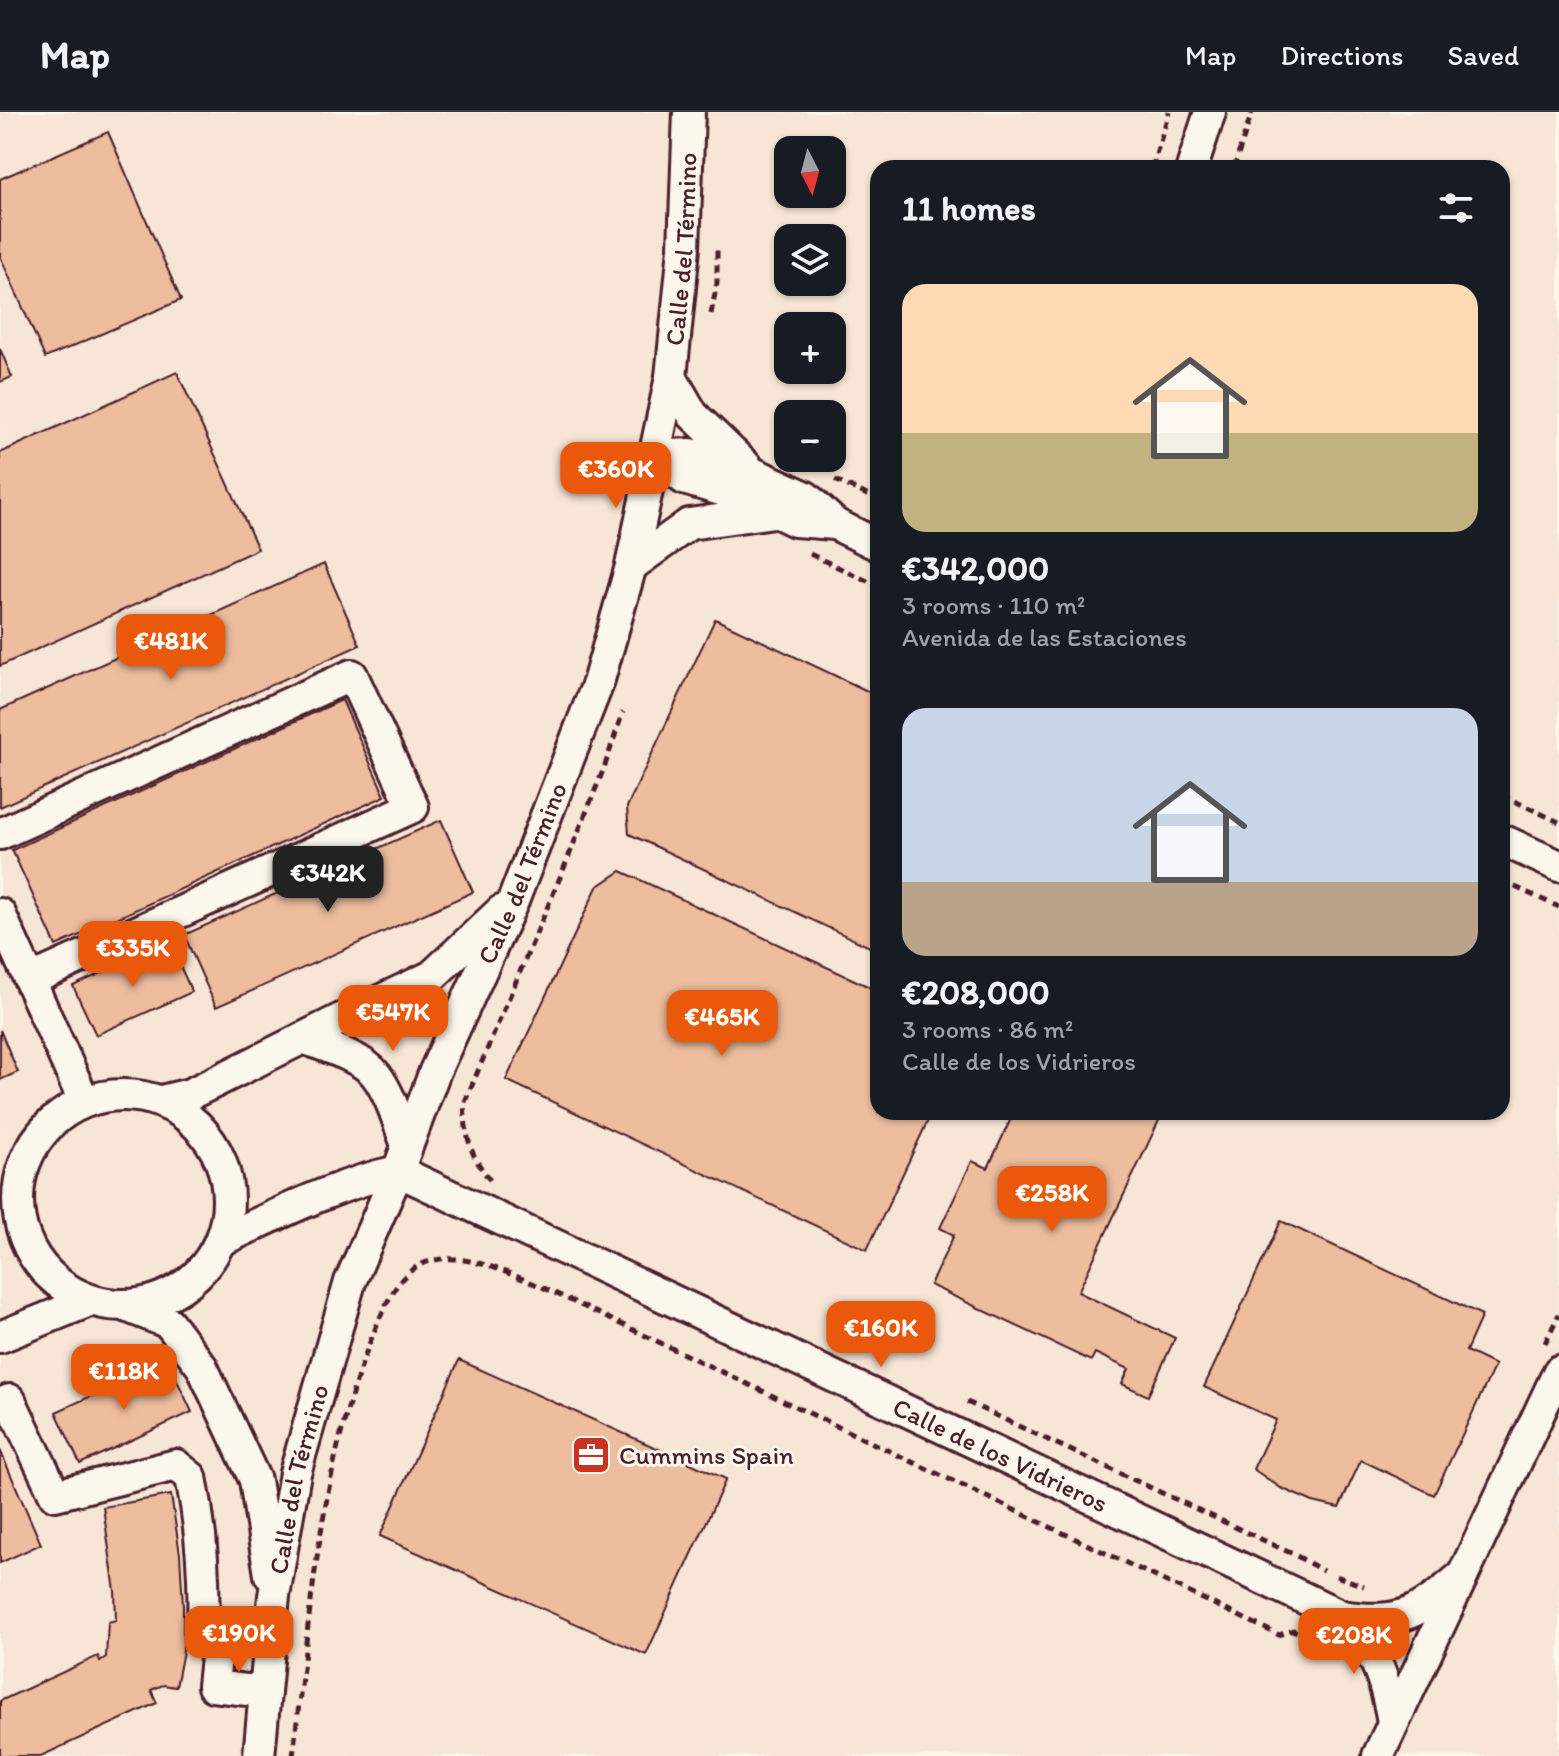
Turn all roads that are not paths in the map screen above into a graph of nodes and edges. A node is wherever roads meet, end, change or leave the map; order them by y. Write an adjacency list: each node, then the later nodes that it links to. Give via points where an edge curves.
1 (689, 112): 4 (street, Calle del Término, via 684,248)
2 (1210, 112): 3 (street)
3 (1195, 160)
4 (671, 377): 5 (street, Calle del Término); 6 (street, via 693,415)
5 (656, 456): 6 (street, via 690,454); 7 (street, via 684,479); 10 (street, Calle del Término)
6 (753, 473): 8 (street, via 806,497)
7 (775, 512): 8 (street, via 795,521); 10 (street, via 689,524)
8 (835, 524): 9 (street)
9 (870, 541)
10 (631, 566): 14 (street, Calle del Término, via 598,683)
11 (0, 834): 16 (street, via 352,675 413,807)
12 (1510, 844): 13 (street)
13 (1559, 866)
14 (513, 901): 17 (street, via 432,976); 20 (street, Calle del Término, via 435,1071)
15 (0, 914): 16 (street)
16 (30, 980): 18 (street)
17 (303, 1038): 19 (street, via 204,1088); 20 (street, via 375,1073 391,1103)
18 (84, 1101): 19 (street, via 125,1094); 21 (street, via 53,1120)
19 (161, 1101): 22 (street, via 199,1126 220,1156 230,1198)
20 (402, 1158): 22 (street); 29 (street, Calle del Término, via 350,1282 295,1473); 30 (street, Calle de los Vidrieros)
21 (12, 1168): 23 (street, via 25,1244 46,1274)
22 (222, 1240): 24 (street, via 200,1273 170,1295)
23 (89, 1301): 24 (street); 25 (street)
24 (126, 1306): 29 (street, via 169,1323 202,1367 255,1480)
25 (0, 1337)
26 (1549, 1363): 28 (street)
27 (0, 1404): 31 (street, via 10,1400 55,1495 176,1465 191,1477 201,1530 203,1626 218,1638 213,1686)
28 (1463, 1575): 30 (street, Calle de los Vidrieros, via 1425,1607 1398,1618); 32 (street)
29 (274, 1596): 31 (street, Calle del Término)
30 (1342, 1616): 32 (street, Calle de los Vidrieros, via 1377,1661)
31 (265, 1692): 33 (street, Calle del Término)
32 (1393, 1722): 34 (street)
33 (259, 1756)
34 (1378, 1756)

